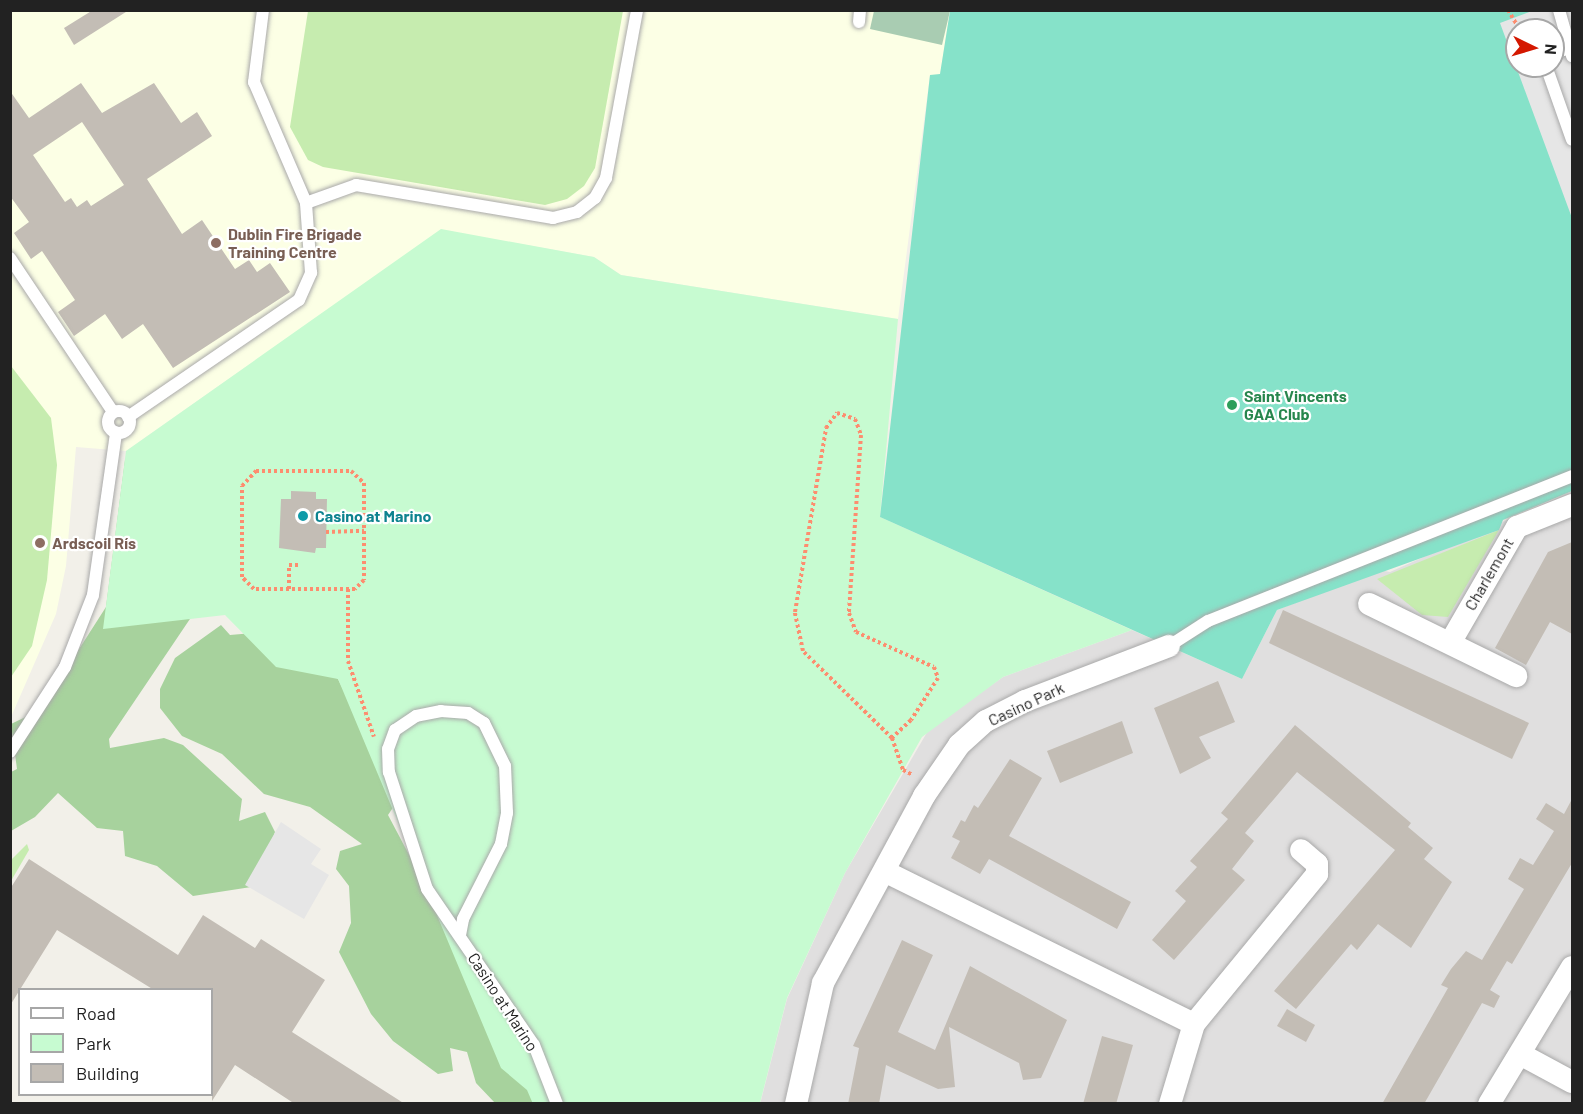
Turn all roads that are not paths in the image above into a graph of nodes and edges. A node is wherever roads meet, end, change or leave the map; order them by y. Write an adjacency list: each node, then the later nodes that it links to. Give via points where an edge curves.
1 (263, 10): 7 (lane, via 254,82)
2 (637, 10): 7 (lane, via 606,178 595,198 577,212 553,218 356,185)
3 (1559, 10): 4 (lane)
4 (1571, 52)
5 (1549, 78): 6 (lane)
6 (1572, 140)
7 (306, 202): 10 (lane, via 311,273 298,300)
8 (10, 258): 9 (lane)
9 (113, 412): 10 (lane); 11 (lane, via 108,424)
10 (128, 417): 11 (lane, via 128,429)
11 (116, 433): 18 (lane, via 93,595 65,667)
12 (1572, 476): 16 (lane, via 1208,621)
13 (1572, 505): 15 (street, Charlemont, via 1517,527)
14 (1369, 604): 15 (street)
15 (1450, 643): 17 (street)
16 (1169, 646): 20 (street, Casino Park, via 986,721 958,746 931,784)
17 (1516, 676)
18 (10, 752)
19 (1301, 850): 23 (street, via 1317,864 1317,874)
20 (886, 872): 23 (street); 27 (street, Casino Park, via 823,983)
21 (460, 935): 21 (lane, Casino at Marino, via 427,889 389,772 388,749 395,730 416,716 441,711 468,713 498,742 505,766 507,813 491,871 463,919); 26 (lane, Casino at Marino, via 534,1045)
22 (1572, 967): 24 (street)
23 (1194, 1024): 28 (street)
24 (1520, 1054): 25 (street); 29 (street)
25 (1572, 1082)
26 (557, 1104)
27 (796, 1104)
28 (1170, 1104)
29 (1489, 1104)

